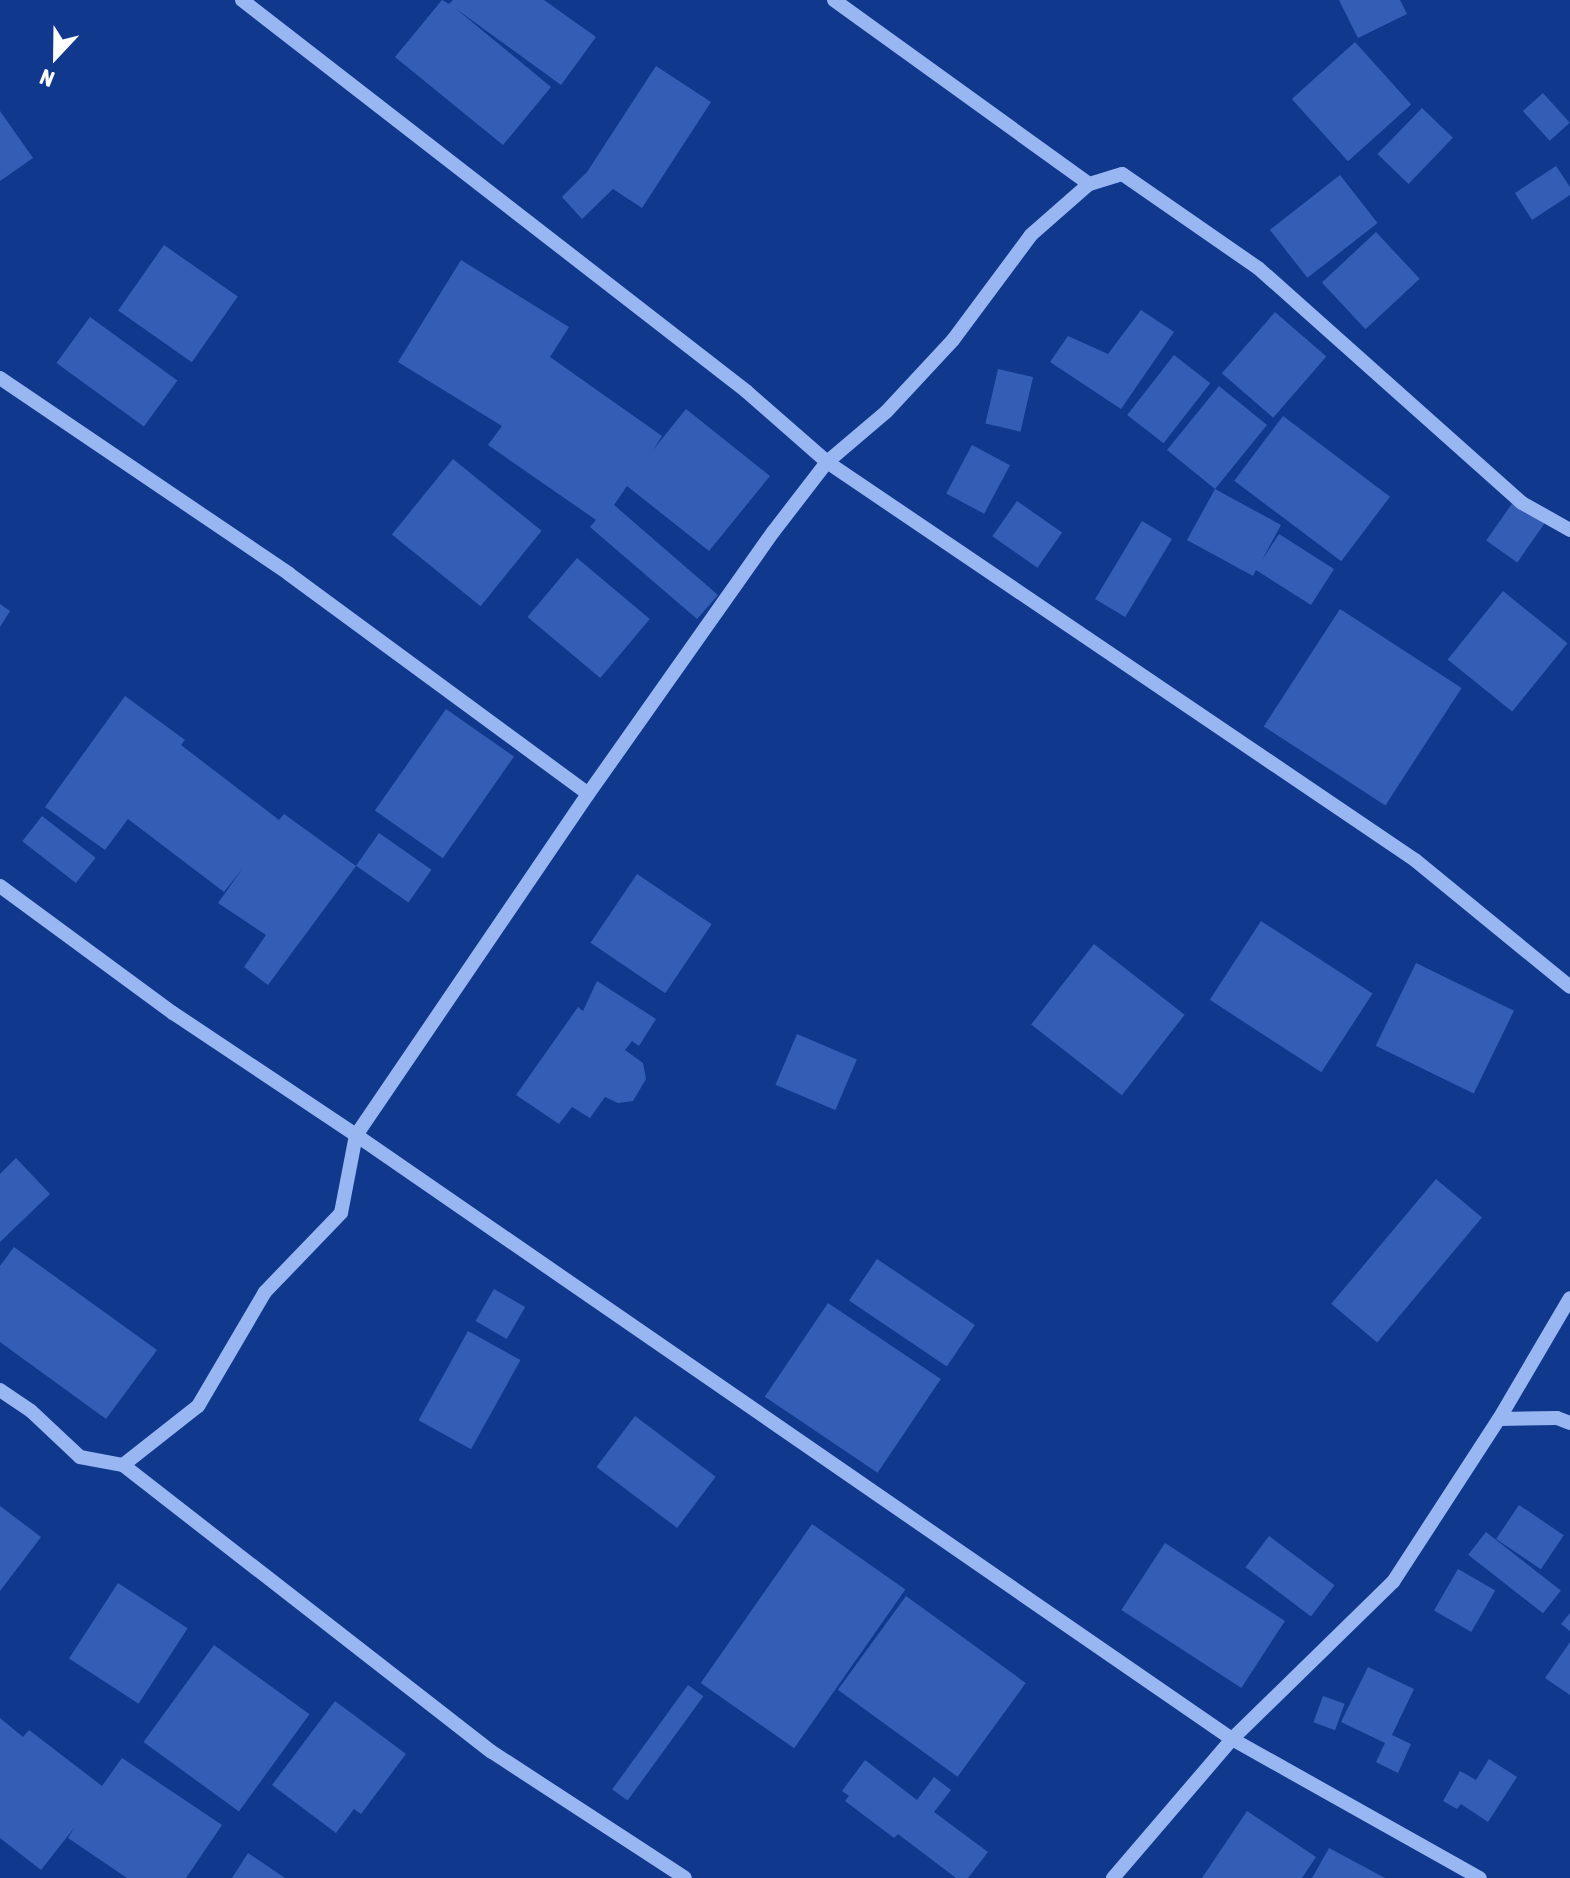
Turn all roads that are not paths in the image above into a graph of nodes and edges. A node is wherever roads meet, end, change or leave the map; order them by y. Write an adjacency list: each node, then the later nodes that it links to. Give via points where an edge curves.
1 (242, 0): 5 (street, via 746,391)
2 (834, 0): 3 (street)
3 (1089, 184): 5 (street, via 1031,235 953,340 886,412); 6 (street, via 1122,174 1197,223 1258,268 1522,503)
4 (0, 378): 7 (street, via 289,574)
5 (827, 462): 7 (street); 9 (street, via 1415,860)
6 (1570, 530)
7 (588, 794): 10 (street)
8 (0, 886): 10 (street, via 173,1013)
9 (1570, 987)
10 (356, 1135): 15 (street, via 341,1213 265,1292 198,1406); 16 (street)
11 (1570, 1298): 13 (street)
12 (0, 1390): 15 (street, via 80,1457)
13 (1499, 1419): 14 (street, via 1557,1418); 16 (street, via 1393,1582)
14 (1570, 1423)
15 (123, 1465): 17 (street, via 492,1752)
16 (1232, 1739): 18 (street); 19 (street)
17 (685, 1878)
18 (1113, 1878)
19 (1480, 1878)

